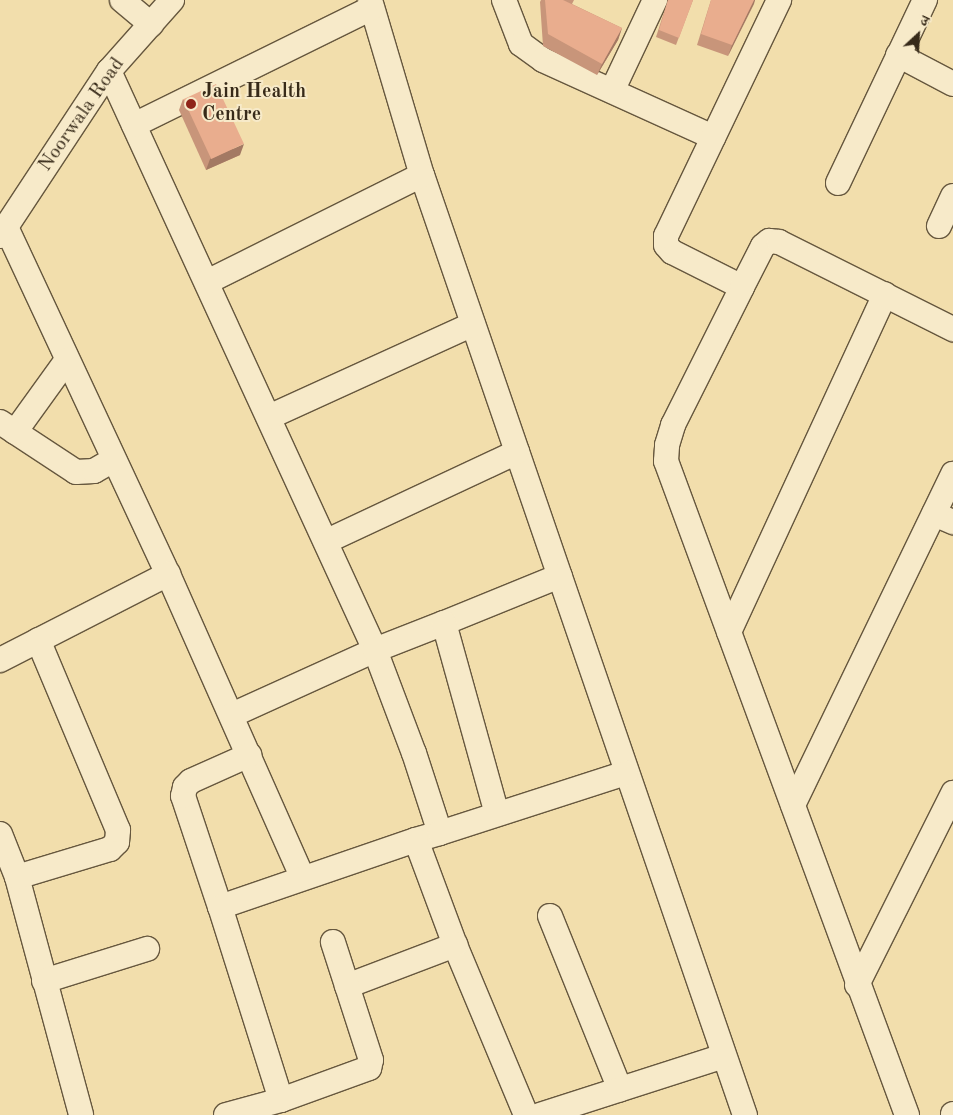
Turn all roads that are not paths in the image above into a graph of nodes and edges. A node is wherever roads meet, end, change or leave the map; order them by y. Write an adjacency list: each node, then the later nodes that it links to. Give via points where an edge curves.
1 (122, 0): 8 (street)
2 (172, 0): 8 (street, Noorwala Road)
3 (504, 0): 12 (street, via 521,44 544,60)
4 (655, 0): 12 (street)
5 (779, 0): 14 (street)
6 (925, 0): 9 (street)
7 (371, 4): 13 (street); 15 (street)
8 (151, 24): 10 (street, Noorwala Road)
9 (898, 55): 11 (street); 16 (street)
10 (109, 71): 13 (street); 18 (street, Noorwala Road)
11 (953, 84)
12 (612, 91): 14 (street)
13 (134, 125): 20 (street)
14 (713, 137): 21 (street, via 666,236 666,245 672,252)
15 (422, 175): 20 (street); 23 (street)
16 (838, 183)
17 (953, 196): 19 (street)
18 (4, 224): 25 (street)
19 (939, 226)
20 (207, 282): 26 (street)
21 (742, 287): 22 (street, via 763,246 769,241 779,242); 36 (street, via 666,445 666,461)
22 (885, 294): 24 (street); 36 (street)
23 (473, 324): 26 (street); 28 (street)
24 (953, 329)
25 (67, 360): 27 (street); 29 (street)
26 (269, 417): 32 (street)
27 (7, 427): 29 (street, via 76,472 94,471)
28 (517, 452): 32 (street); 34 (street)
29 (113, 460): 33 (street)
30 (953, 474): 31 (street)
31 (943, 518): 44 (street)
32 (327, 541): 38 (street)
33 (168, 574): 37 (street); 40 (street)
34 (560, 576): 35 (street); 42 (street)
35 (444, 623): 38 (street); 45 (street)
36 (729, 632): 44 (street)
37 (38, 640): 39 (street); 49 (street, via 118,830 116,842 110,849)
38 (375, 650): 40 (street); 46 (street, via 414,752)
39 (0, 660)
40 (232, 715): 41 (street)
41 (249, 755): 50 (street); 51 (street, via 191,780 183,796)
42 (626, 772): 45 (street); 59 (street)
43 (953, 793): 57 (street)
44 (793, 805): 57 (street)
45 (497, 814): 46 (street)
46 (440, 833): 48 (street)
47 (0, 834): 49 (street)
48 (416, 840): 50 (street); 54 (street)
49 (17, 877): 56 (street)
50 (302, 877): 51 (street)
51 (220, 907): 61 (street)
52 (550, 916): 60 (street)
53 (333, 942): 58 (street)
54 (455, 946): 58 (street); 64 (street)
55 (148, 949): 56 (street)
56 (44, 981): 62 (street)
57 (857, 985): 67 (street)
58 (347, 986): 61 (street, via 371,1060 369,1068)
59 (724, 1056): 60 (street); 66 (street)
60 (620, 1089): 65 (street)
61 (280, 1100): 63 (street)
62 (81, 1115)
63 (226, 1115)
64 (526, 1115)
65 (540, 1115)
66 (745, 1115)
67 (907, 1115)

